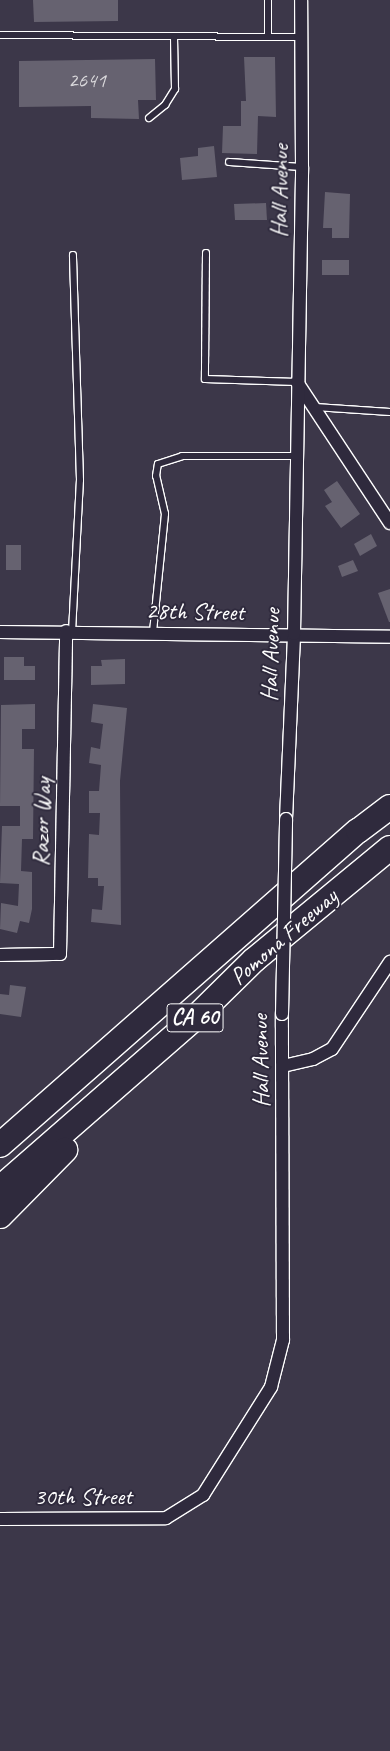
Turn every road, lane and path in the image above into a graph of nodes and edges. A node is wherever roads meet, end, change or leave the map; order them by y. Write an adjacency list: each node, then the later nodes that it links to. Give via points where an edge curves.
1 (268, 0): 5 (lane)
2 (301, 0): 6 (street, Hall Avenue)
3 (0, 35): 4 (lane)
4 (174, 37): 5 (lane); 7 (lane, via 175,89 165,105)
5 (268, 37): 6 (lane)
6 (301, 37): 9 (street, Hall Avenue)
7 (149, 118)
8 (230, 162): 9 (lane)
9 (302, 166): 12 (street, Hall Avenue)
10 (206, 252): 12 (lane, via 205,379)
11 (73, 256): 18 (lane, via 80,480)
12 (297, 382): 13 (street); 15 (street, Hall Avenue)
13 (313, 407): 14 (lane); 16 (street)
14 (390, 412)
15 (297, 456): 19 (lane, via 182,456 158,464 156,476 165,514); 20 (street, Hall Avenue)
16 (390, 523)
17 (0, 632): 18 (street, 28th Street)
18 (69, 632): 19 (street, 28th Street); 24 (street, Razor Way, via 60,954)
19 (153, 632): 20 (street, 28th Street)
20 (294, 634): 21 (street, 28th Street); 27 (street, Hall Avenue, bridge, via 286,818)
21 (390, 637)
22 (390, 807): 28 (highway, Pomona Freeway / CA 60)
23 (390, 848): 26 (highway, Pomona Freeway / CA 60, via 254,960)
24 (0, 955)
25 (390, 962): 27 (street, via 332,1050 313,1059)
26 (197, 1016): 31 (highway, Pomona Freeway / CA 60); 32 (highway)
27 (283, 1066): 33 (street, Hall Avenue, via 283,1340 271,1386 203,1495)
28 (75, 1077): 29 (highway); 30 (highway, Pomona Freeway / CA 60)
29 (0, 1126)
30 (0, 1145)
31 (0, 1188)
32 (0, 1216)
33 (166, 1518): 34 (street, 30th Street)
34 (0, 1519)

